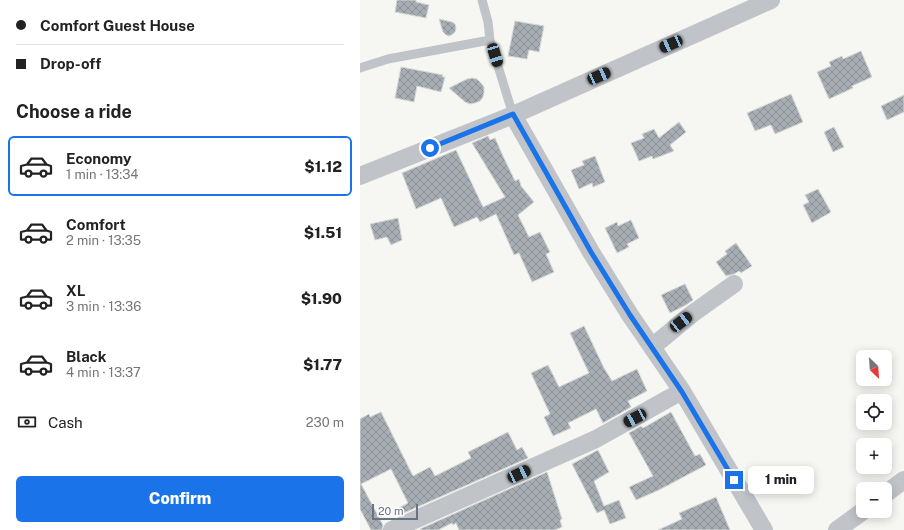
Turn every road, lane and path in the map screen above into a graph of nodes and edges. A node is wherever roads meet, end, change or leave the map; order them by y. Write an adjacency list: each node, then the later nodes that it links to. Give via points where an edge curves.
1 (482, 0): 3 (lane)
2 (772, 0): 5 (street)
3 (490, 40): 4 (lane, via 388,59); 5 (lane)
4 (360, 68)
5 (513, 114): 6 (street); 8 (street, via 591,252)
6 (360, 176)
7 (734, 284): 8 (street)
8 (652, 346): 9 (street)
9 (682, 392): 13 (street, via 596,439); 14 (street)
10 (904, 480): 11 (street)
11 (892, 489)
12 (856, 516): 15 (street)
13 (392, 530)
14 (764, 530)
15 (837, 530)

